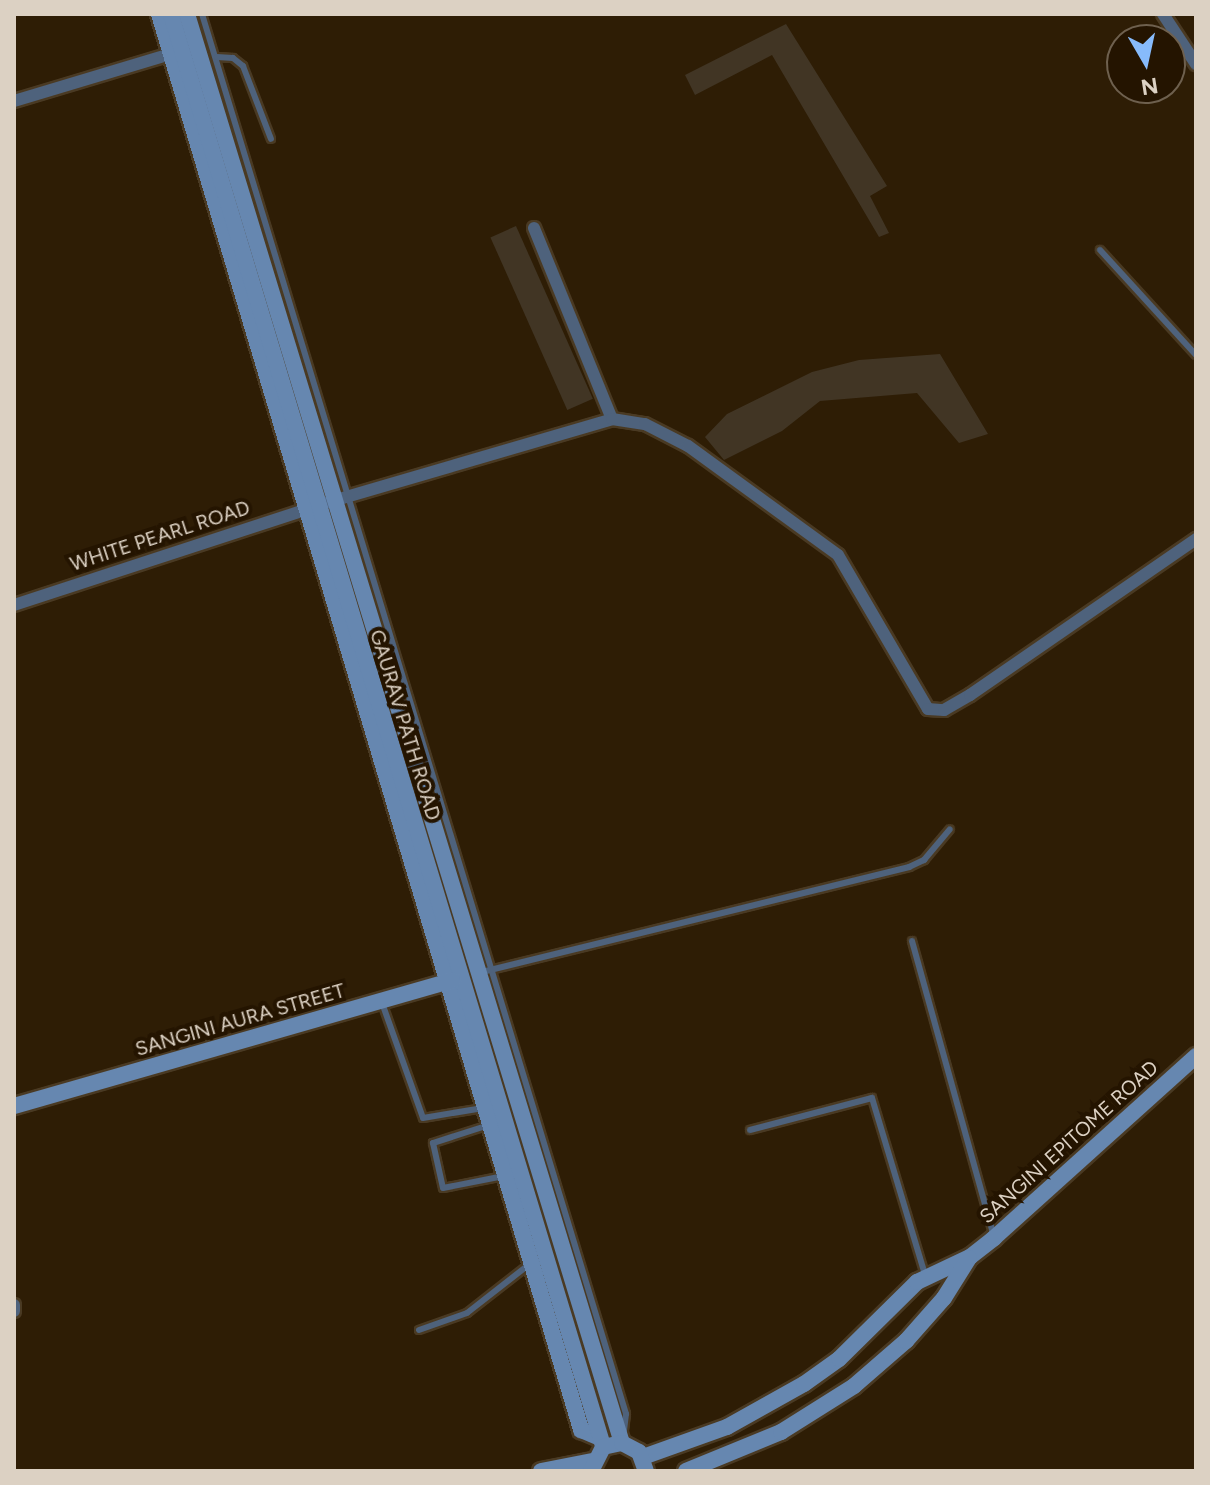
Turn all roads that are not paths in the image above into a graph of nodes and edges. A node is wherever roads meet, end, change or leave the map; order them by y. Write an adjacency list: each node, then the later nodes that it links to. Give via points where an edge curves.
1 (159, 14): 6 (main road)
2 (171, 14): 6 (main road, GAURAV PATH ROAD)
3 (187, 14): 6 (main road, GAURAV PATH ROAD)
4 (202, 14): 6 (lane)
5 (1163, 14): 8 (street)
6 (188, 43): 7 (lane); 9 (street); 15 (main road, GAURAV PATH ROAD); 16 (main road, GAURAV PATH ROAD)
7 (217, 57): 10 (lane, via 233,58 243,66); 15 (lane)
8 (1196, 64)
9 (14, 101)
10 (271, 139)
11 (534, 228): 14 (street)
12 (1100, 250): 13 (lane)
13 (1196, 355)
14 (612, 419): 15 (street); 17 (street, via 645,424 688,446 838,555 928,709 944,710 970,695)
15 (343, 496): 16 (street); 21 (main road, GAURAV PATH ROAD)
16 (311, 508): 18 (street, WHITE PEARL ROAD); 22 (main road, GAURAV PATH ROAD)
17 (1196, 539)
18 (14, 605)
19 (950, 829): 21 (lane, via 924,860 909,867)
20 (912, 941): 30 (lane)
21 (483, 971): 22 (main road, SANGINI AURA STREET); 37 (main road, GAURAV PATH ROAD)
22 (452, 980): 23 (main road, SANGINI AURA STREET); 26 (main road); 38 (main road, GAURAV PATH ROAD)
23 (381, 1000): 25 (main road, SANGINI AURA STREET); 26 (lane, via 423,1118)
24 (1196, 1056): 30 (main road, SANGINI EPITOME ROAD)
25 (14, 1106)
26 (483, 1108): 27 (main road)
27 (489, 1125): 29 (main road); 29 (lane, via 433,1143 443,1188)
28 (750, 1130): 33 (lane, via 872,1098)
29 (504, 1176): 32 (main road)
30 (994, 1238): 31 (main road, SANGINI EPITOME ROAD)
31 (970, 1257): 33 (main road); 36 (main road, via 944,1298 906,1341 854,1386)
32 (531, 1263): 34 (lane, via 467,1313); 38 (main road, via 581,1430)
33 (926, 1278): 35 (main road, via 839,1359)
34 (419, 1330)
35 (784, 1398): 36 (main road); 39 (main road)
36 (800, 1420): 42 (main road)
37 (621, 1441): 38 (main road); 39 (main road)
38 (602, 1443): 40 (main road)
39 (645, 1464)
40 (591, 1466): 41 (main road)
41 (541, 1471)
42 (686, 1471)

